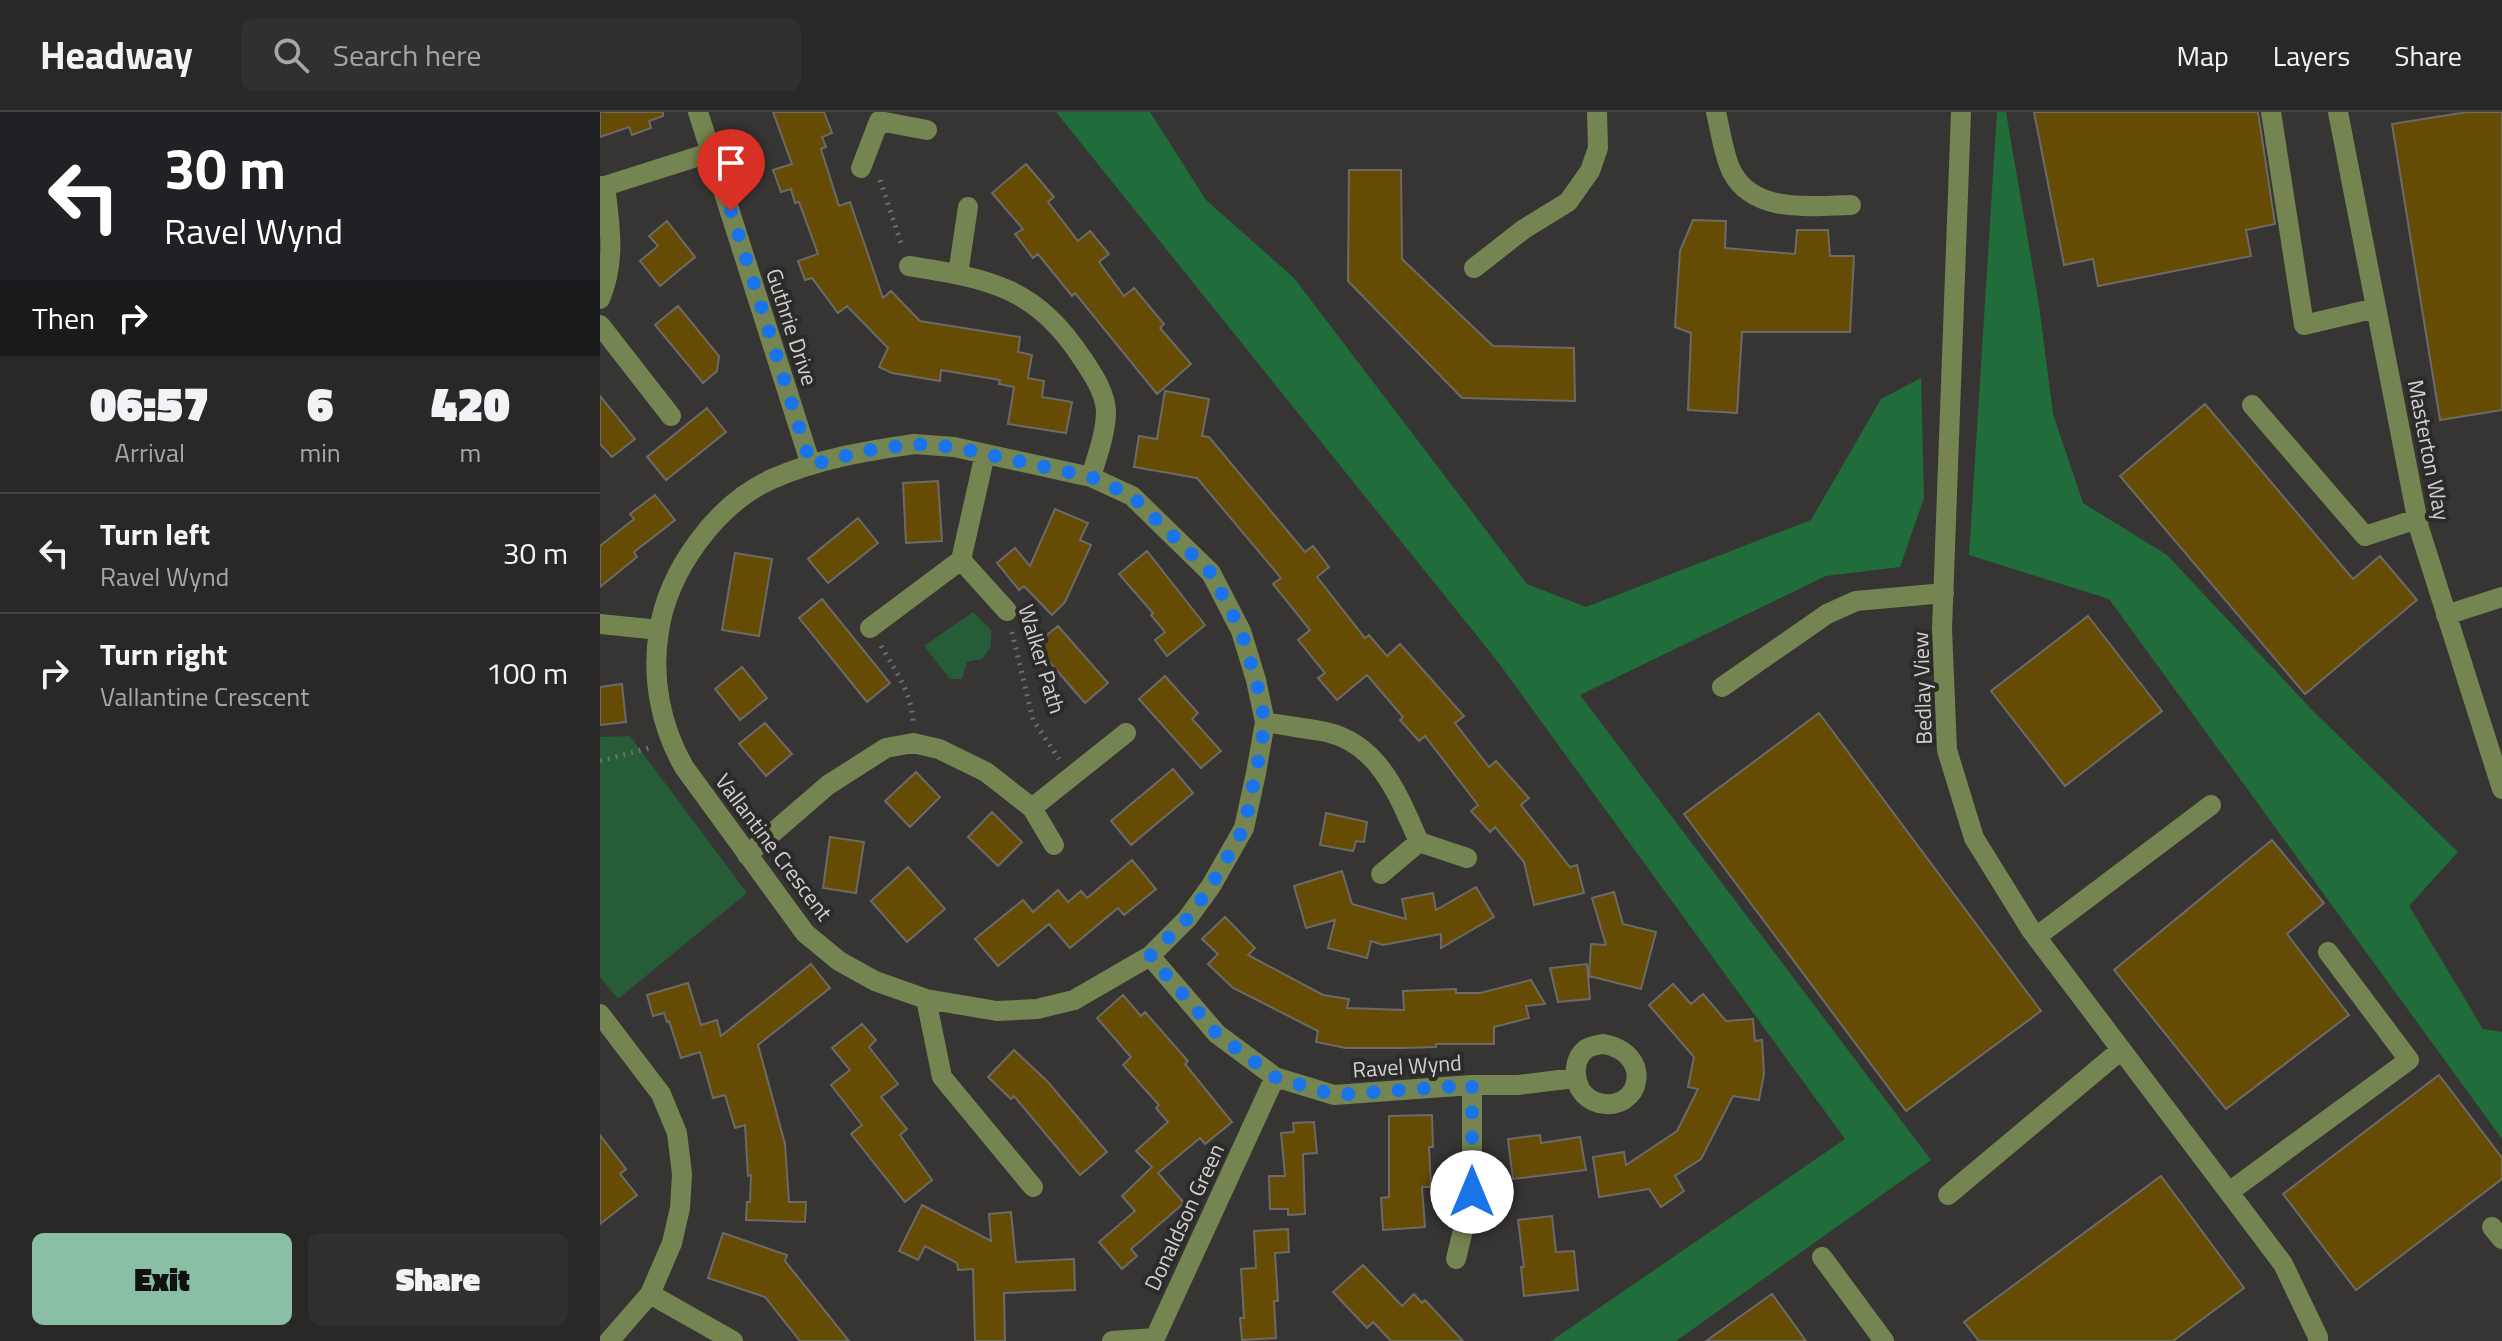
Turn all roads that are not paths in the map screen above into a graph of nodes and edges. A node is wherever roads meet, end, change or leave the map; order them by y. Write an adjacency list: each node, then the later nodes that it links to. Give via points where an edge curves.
1 (698, 112): 10 (street, Guthrie Drive)
2 (1597, 112): 16 (street, via 1598,148 1590,171 1568,202)
3 (1716, 112): 13 (street, via 1732,172 1748,192 1784,206)
4 (1951, 112): 5 (street)
5 (1961, 112): 28 (street, Bedlay View)
6 (2271, 112): 19 (street, via 2304,325)
7 (2338, 112): 19 (street, Masterton Way)
8 (875, 117): 9 (street); 11 (street)
9 (927, 130)
10 (712, 152): 12 (street); 24 (street, Guthrie Drive)
11 (861, 168)
12 (603, 186): 18 (street, via 611,255)
13 (1851, 205)
14 (968, 207): 17 (street)
15 (909, 266): 17 (street)
16 (1474, 268)
17 (958, 274): 25 (street, via 1024,297 1058,326 1080,355 1097,381 1106,410)
18 (600, 299)
19 (2376, 308): 26 (street, Masterton Way)
20 (600, 325): 22 (street)
21 (2252, 405): 26 (street, via 2365,536)
22 (671, 416)
23 (985, 454): 24 (street, Vallantine Crescent, via 914,444); 25 (street, Vallantine Crescent); 27 (street)
24 (811, 465): 34 (street, Vallantine Crescent, via 769,480 708,527 687,556)
25 (1091, 477): 36 (street, Vallantine Crescent, via 1132,496 1211,573 1241,631)
26 (2417, 519): 31 (street, Masterton Way)
27 (961, 560): 30 (street, Walker Path); 33 (street)
28 (1944, 593): 35 (street, via 1856,601 1827,614); 46 (street, Bedlay View, via 1947,750 1974,838)
29 (2502, 597): 31 (street)
30 (1007, 611)
31 (2446, 615): 38 (street, Masterton Way)
32 (600, 624): 34 (street)
33 (870, 628)
34 (659, 630): 43 (street, Vallantine Crescent, via 661,709 670,742)
35 (1722, 687)
36 (1265, 722): 41 (street, via 1330,733 1364,749 1391,781); 48 (street, Vallantine Crescent, via 1244,828 1187,919)
37 (1126, 733): 40 (street)
38 (2502, 789)
39 (2211, 805): 46 (street)
40 (1032, 808): 42 (street); 43 (street, via 986,772 939,749 913,743 886,748 828,785)
41 (1419, 842): 44 (street); 45 (street)
42 (1054, 845)
43 (747, 855): 49 (street, Vallantine Crescent, via 805,933 839,961)
44 (1467, 858)
45 (1381, 874)
46 (2036, 937): 51 (street, Bedlay View)
47 (2328, 952): 56 (street, via 2409,1060)
48 (1150, 956): 49 (street, Vallantine Crescent, via 1074,1000 1037,1009 997,1011); 52 (street, Ravel Wynd, via 1217,1034)
49 (926, 999): 55 (street, via 942,1077)
50 (600, 1014): 60 (street, via 661,1094 677,1133 681,1197 672,1243)
51 (2121, 1050): 56 (street, Bedlay View); 57 (street)
52 (1275, 1077): 54 (street, Ravel Wynd, via 1334,1095); 63 (street, Donaldson Green, via 1155,1338)
53 (1575, 1078): 54 (street, Ravel Wynd)
54 (1472, 1085): 59 (street, via 1472,1192)
55 (1033, 1187)
56 (2229, 1192): 65 (street, Bedlay View, via 2283,1264)
57 (1948, 1195)
58 (1822, 1257): 64 (street)
59 (1456, 1259)
60 (650, 1294): 61 (street); 62 (street)
61 (609, 1341)
62 (733, 1341)
63 (1112, 1341)
64 (1884, 1341)
65 (2318, 1341)

